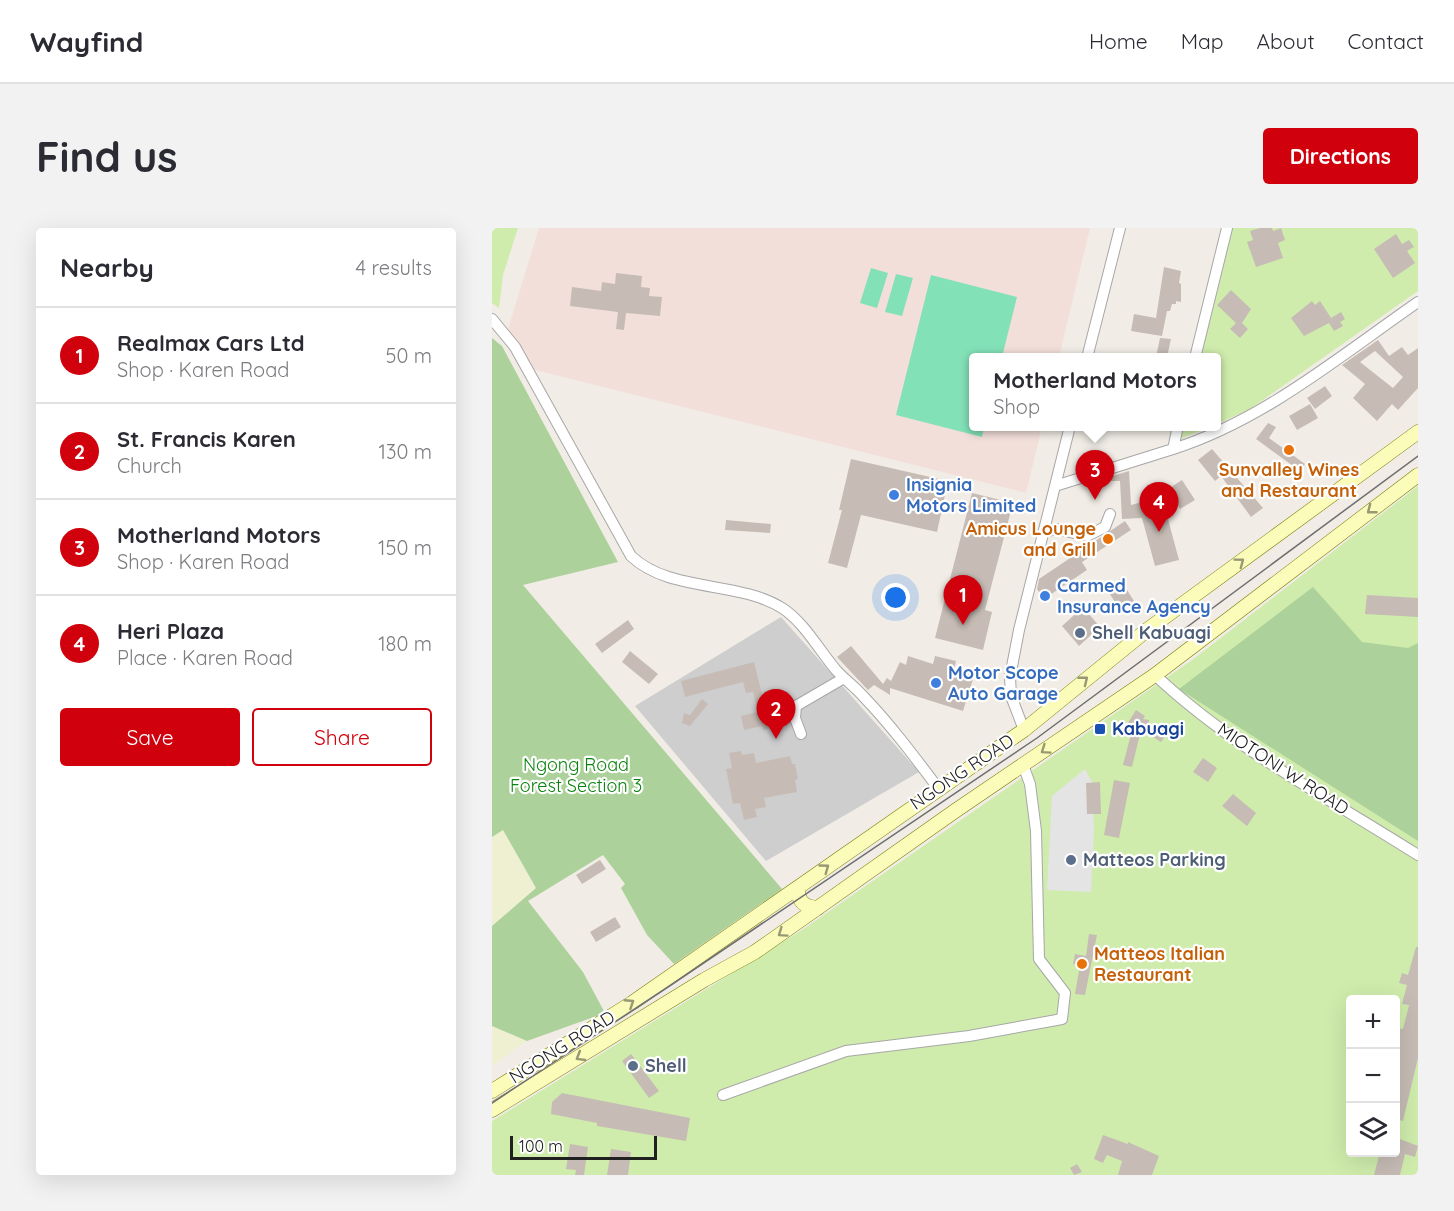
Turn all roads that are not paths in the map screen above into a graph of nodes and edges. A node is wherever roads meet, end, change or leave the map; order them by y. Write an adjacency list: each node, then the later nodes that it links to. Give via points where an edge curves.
1 (1120, 228): 5 (street)
2 (1227, 228): 6 (street)
3 (1418, 302): 10 (street, via 1259,411)
4 (492, 319): 18 (street, via 515,347 631,556 642,567 662,574 782,608)
5 (1088, 353)
6 (1196, 353)
7 (1069, 431): 14 (street)
8 (1177, 431): 12 (street)
9 (1220, 431): 12 (street)
10 (1221, 431)
11 (1418, 432): 19 (main road, NGONG ROAD, one-way to 11, via 1147,630)
12 (1173, 449): 14 (street)
13 (1418, 475): 17 (main road, NGONG ROAD, one-way to 17)
14 (1055, 486): 16 (street)
15 (1110, 514): 16 (street, via 1105,527 1093,534 1081,537 1057,529)
16 (1044, 532): 19 (street, via 1010,676 1011,696)
17 (1155, 675): 21 (main road, NGONG ROAD, one-way to 21); 23 (street, MIOTONI W ROAD, via 1185,704 1284,774)
18 (844, 678): 20 (street, via 796,706 795,718); 22 (street)
19 (1024, 730): 22 (main road, NGONG ROAD)
20 (801, 734)
21 (1023, 765): 25 (main road, NGONG ROAD); 27 (street, via 1030,784 1036,831 1039,959 1065,993 1062,1019 969,1036 846,1051)
22 (938, 788): 24 (main road, NGONG ROAD, one-way to 22)
23 (1418, 855)
24 (798, 888): 25 (main road, via 802,903); 26 (main road, NGONG ROAD, one-way to 24, via 632,1003)
25 (818, 908): 28 (main road, NGONG ROAD, one-way to 28, via 755,952)
26 (492, 1091)
27 (723, 1095)
28 (492, 1110)

